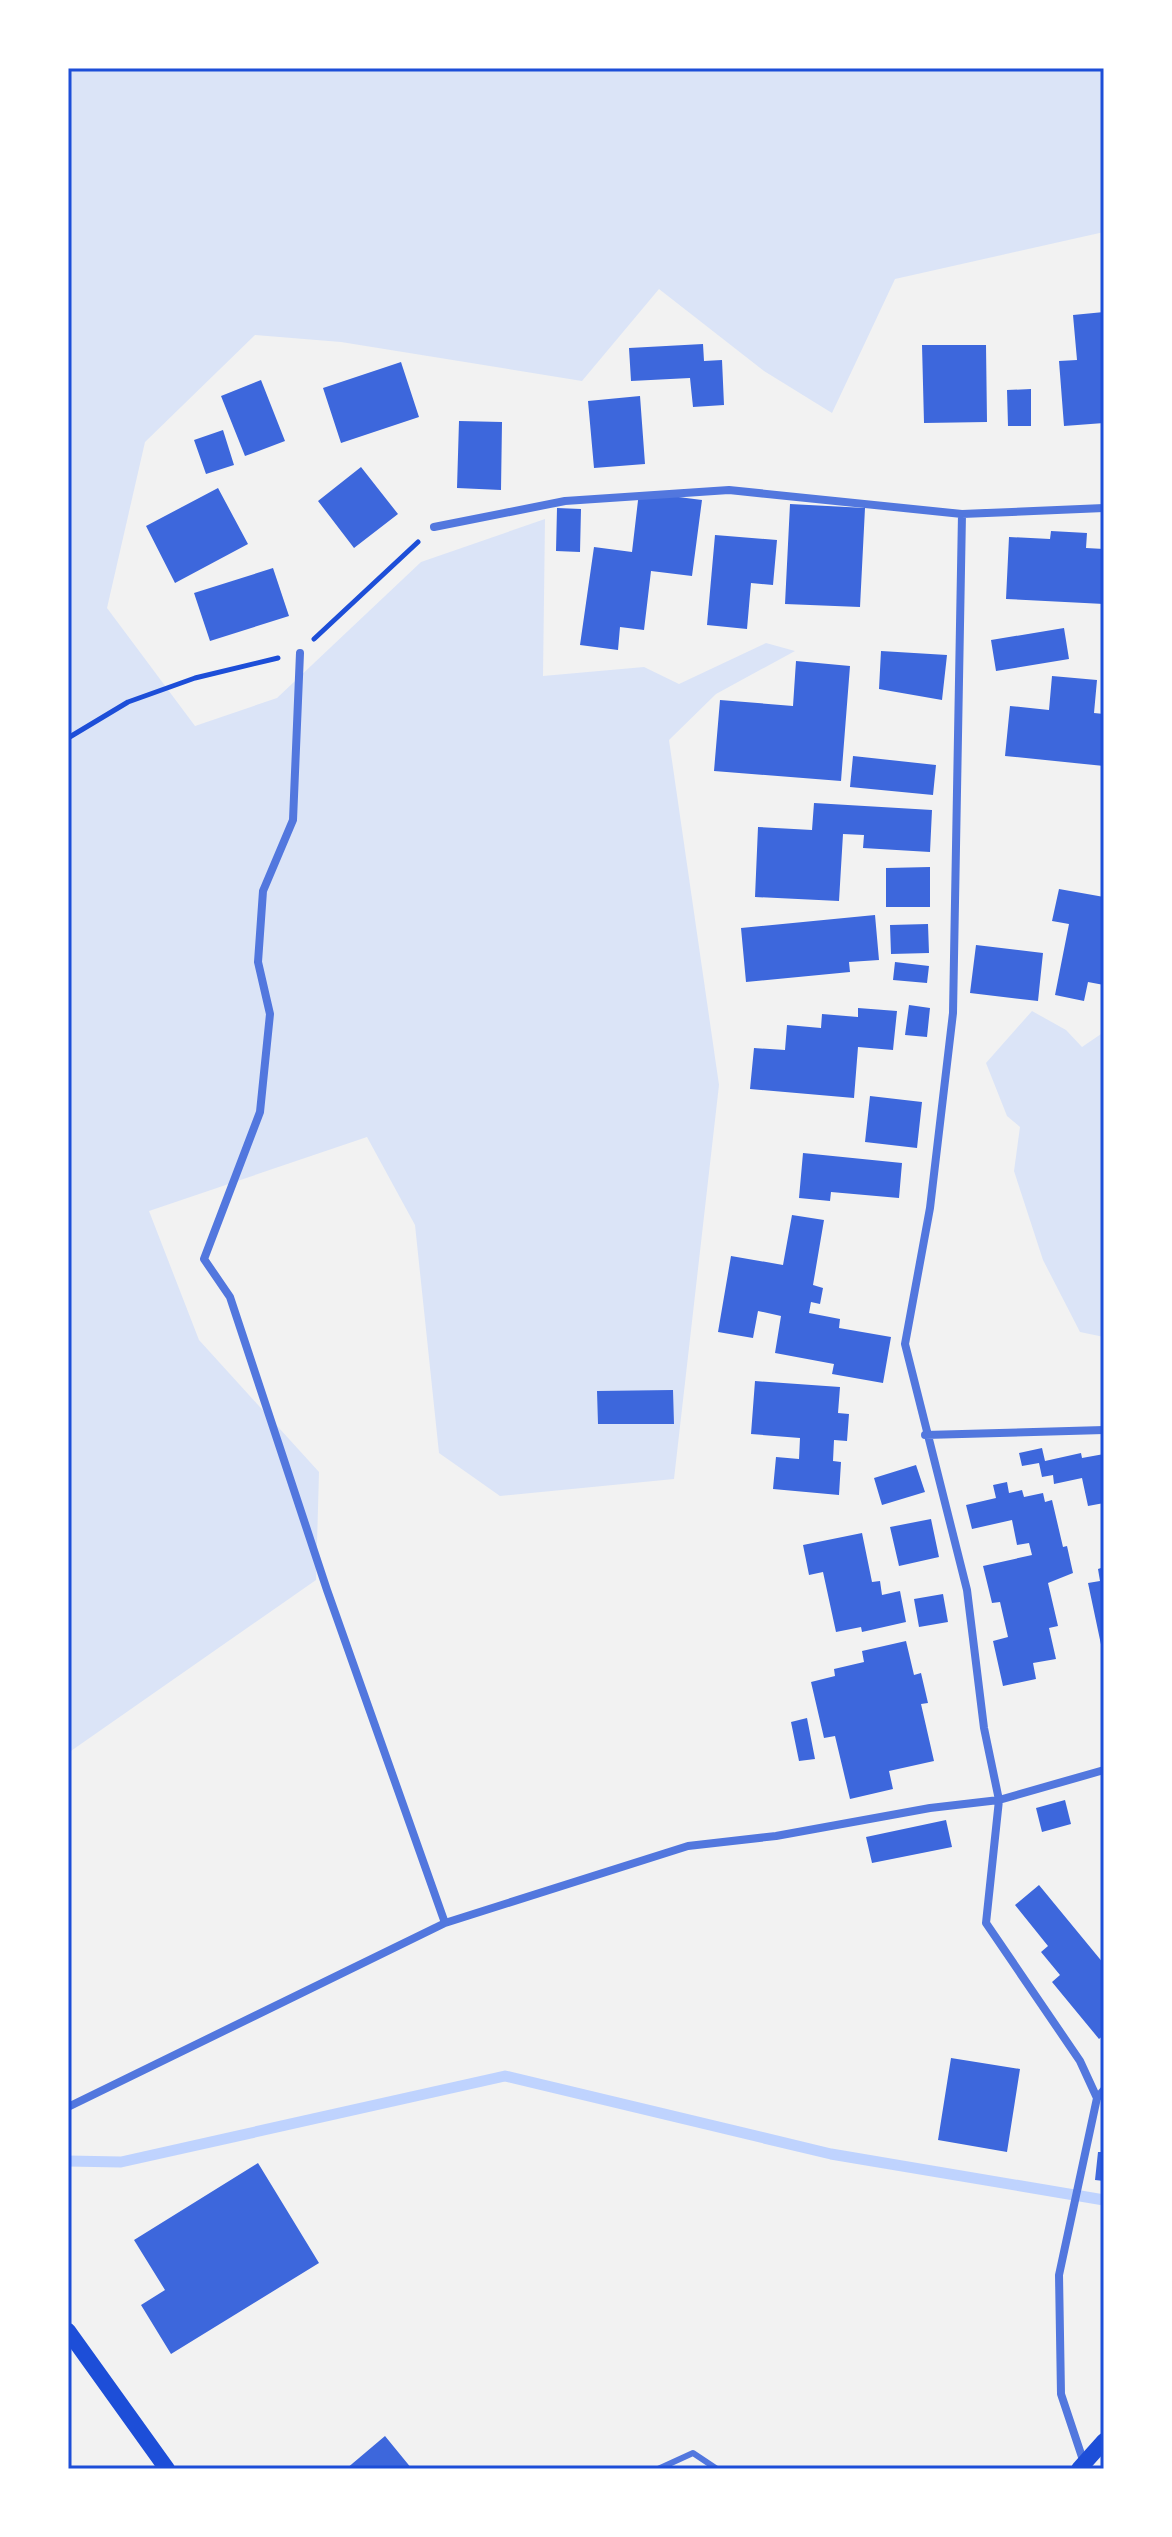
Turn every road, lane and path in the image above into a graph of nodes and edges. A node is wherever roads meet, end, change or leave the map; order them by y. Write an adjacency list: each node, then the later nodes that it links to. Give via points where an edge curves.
1 (1104, 508): 2 (street)
2 (962, 514): 3 (street, via 729,490 565,501); 7 (street, via 953,1013 930,1208 905,1344)
3 (434, 527): 4 (path)
4 (300, 653): 5 (path, via 195,678 128,702); 10 (street, via 293,820 263,891 258,962 270,1014 260,1112 204,1259 230,1297)
5 (68, 738)
6 (1104, 1430): 7 (street)
7 (925, 1435): 9 (street, via 967,1590)
8 (1104, 1770): 9 (street)
9 (999, 1800): 10 (street, via 688,1846); 12 (street, via 986,1923 1080,2061)
10 (445, 1923): 13 (street)
11 (1104, 2090): 12 (street)
12 (1097, 2098): 16 (street, via 1059,2275 1061,2394)
13 (68, 2107)
14 (68, 2331): 17 (main road)
15 (1104, 2441): 16 (main road)
16 (1082, 2466)
17 (167, 2469)
18 (658, 2469): 19 (lane, via 693,2453)
19 (717, 2469)

